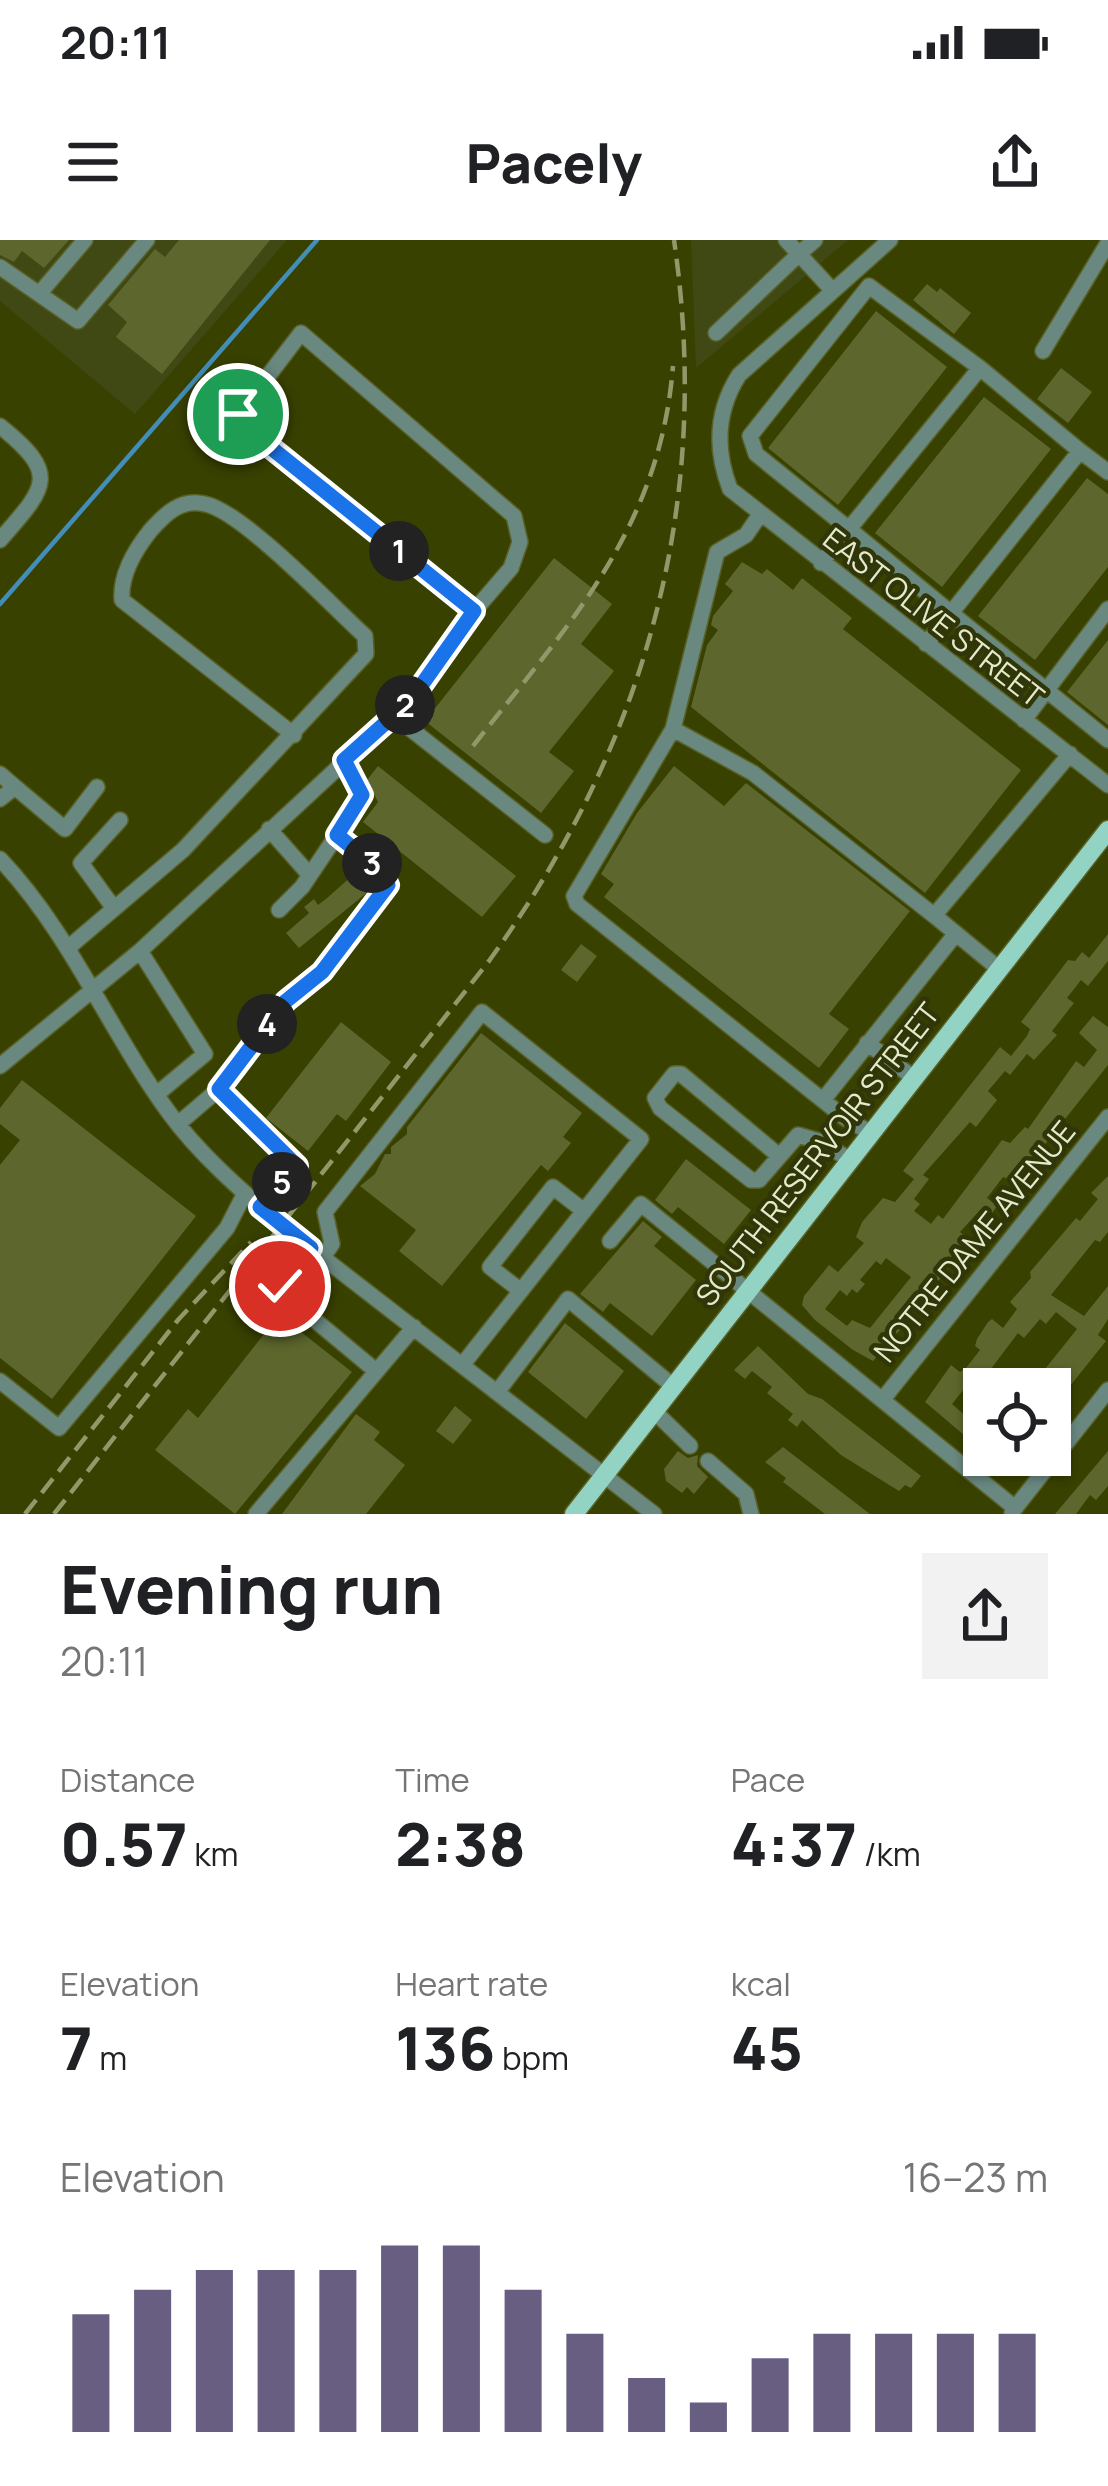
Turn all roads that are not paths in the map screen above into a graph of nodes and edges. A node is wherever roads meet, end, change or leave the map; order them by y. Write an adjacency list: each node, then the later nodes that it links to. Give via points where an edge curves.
1 (85, 240): 10 (street)
2 (147, 240): 10 (street, via 78,321)
3 (786, 240): 7 (street)
4 (815, 240): 7 (street)
5 (890, 240): 9 (street)
6 (1108, 243): 12 (street)
7 (799, 254): 9 (street); 11 (street)
8 (0, 268): 10 (street)
9 (832, 292): 17 (street, EAST OLIVE STREET, via 739,375 724,405 719,460 730,489)
10 (39, 294)
11 (716, 333)
12 (1043, 351)
13 (980, 368): 15 (street); 18 (street); 18 (street, via 869,286 750,436 756,454)
14 (0, 426): 19 (street, via 36,455 41,479 35,499)
15 (1080, 451): 16 (street); 23 (street)
16 (1108, 472)
17 (759, 516): 20 (street, EAST OLIVE STREET); 28 (street, via 717,552)
18 (849, 529): 20 (street); 23 (street)
19 (1, 538)
20 (821, 563): 24 (street, EAST OLIVE STREET)
21 (1108, 609): 25 (street)
22 (474, 611): 22 (street, via 239,421 301,333 514,516 520,542 511,568); 26 (street)
23 (951, 613): 24 (street); 25 (street)
24 (926, 644): 27 (street, EAST OLIVE STREET)
25 (1046, 690): 27 (street); 30 (street)
26 (393, 716): 32 (street); 42 (street)
27 (1024, 720): 31 (street, EAST OLIVE STREET)
28 (673, 729): 47 (street, via 753,773); 58 (street, via 574,896 577,904)
29 (294, 735): 29 (street, via 366,654 364,636 220,508 182,503 139,545 122,599); 45 (street, via 183,850)
30 (1108, 740)
31 (1070, 754): 34 (street, EAST OLIVE STREET); 47 (street)
32 (344, 760): 39 (street); 41 (street, via 362,795)
33 (0, 774): 35 (street)
34 (1108, 785)
35 (15, 787): 36 (street, via 64,829); 37 (street)
36 (97, 788)
37 (0, 800)
38 (120, 820): 45 (street, via 81,863)
39 (268, 830): 44 (street); 50 (street)
40 (1108, 830): 51 (main road, SOUTH RESERVOIR STREET)
41 (337, 835): 44 (street); 56 (street, via 388,885)
42 (545, 835)
43 (0, 859): 49 (street)
44 (308, 873): 46 (street)
45 (113, 907): 49 (street)
46 (279, 910)
47 (936, 917): 48 (street)
48 (954, 936): 51 (street); 53 (street)
49 (69, 947): 52 (street)
50 (140, 951): 52 (street); 57 (street, via 205,1054)
51 (999, 969): 55 (main road, SOUTH RESERVOIR STREET)
52 (92, 988): 54 (street); 57 (street)
53 (867, 1042): 55 (street); 58 (street)
54 (0, 1066)
55 (914, 1078): 61 (main road, SOUTH RESERVOIR STREET)
56 (219, 1089): 60 (street); 65 (street, via 297,1166)
57 (157, 1094): 60 (street)
58 (823, 1100): 61 (street)
59 (1108, 1117): 78 (street, NOTRE DAME AVENUE)
60 (178, 1124): 64 (street)
61 (871, 1133): 63 (main road, SOUTH RESERVOIR STREET)
62 (778, 1155): 62 (street, via 751,1180 655,1098 680,1074); 63 (street, via 798,1135)
63 (850, 1160): 69 (main road, SOUTH RESERVOIR STREET)
64 (245, 1193): 65 (street); 74 (street, via 227,1228 59,1428)
65 (260, 1207): 68 (street)
66 (584, 1211): 68 (street, via 640,1139 482,1012 326,1212 332,1244); 70 (street); 70 (street, via 553,1186 490,1267)
67 (610, 1241): 69 (street, via 641,1204)
68 (317, 1252): 71 (street); 73 (street, via 280,1291)
69 (748, 1289): 75 (main road, SOUTH RESERVOIR STREET); 78 (street)
70 (521, 1291): 72 (street)
71 (414, 1327): 72 (street); 73 (street)
72 (463, 1364): 76 (street)
73 (376, 1371): 84 (street)
74 (0, 1381)
75 (674, 1387): 76 (street, via 568,1299); 79 (main road, SOUTH RESERVOIR STREET)
76 (498, 1390): 82 (street)
77 (1108, 1390): 83 (street)
78 (883, 1399): 83 (street)
79 (655, 1412): 80 (street); 82 (main road, SOUTH RESERVOIR STREET)
80 (690, 1446)
81 (708, 1461): 87 (street, via 746,1494)
82 (605, 1474): 85 (main road, SOUTH RESERVOIR STREET); 86 (street)
83 (1012, 1511)
84 (256, 1514)
85 (574, 1514)
86 (653, 1514)
87 (751, 1514)

